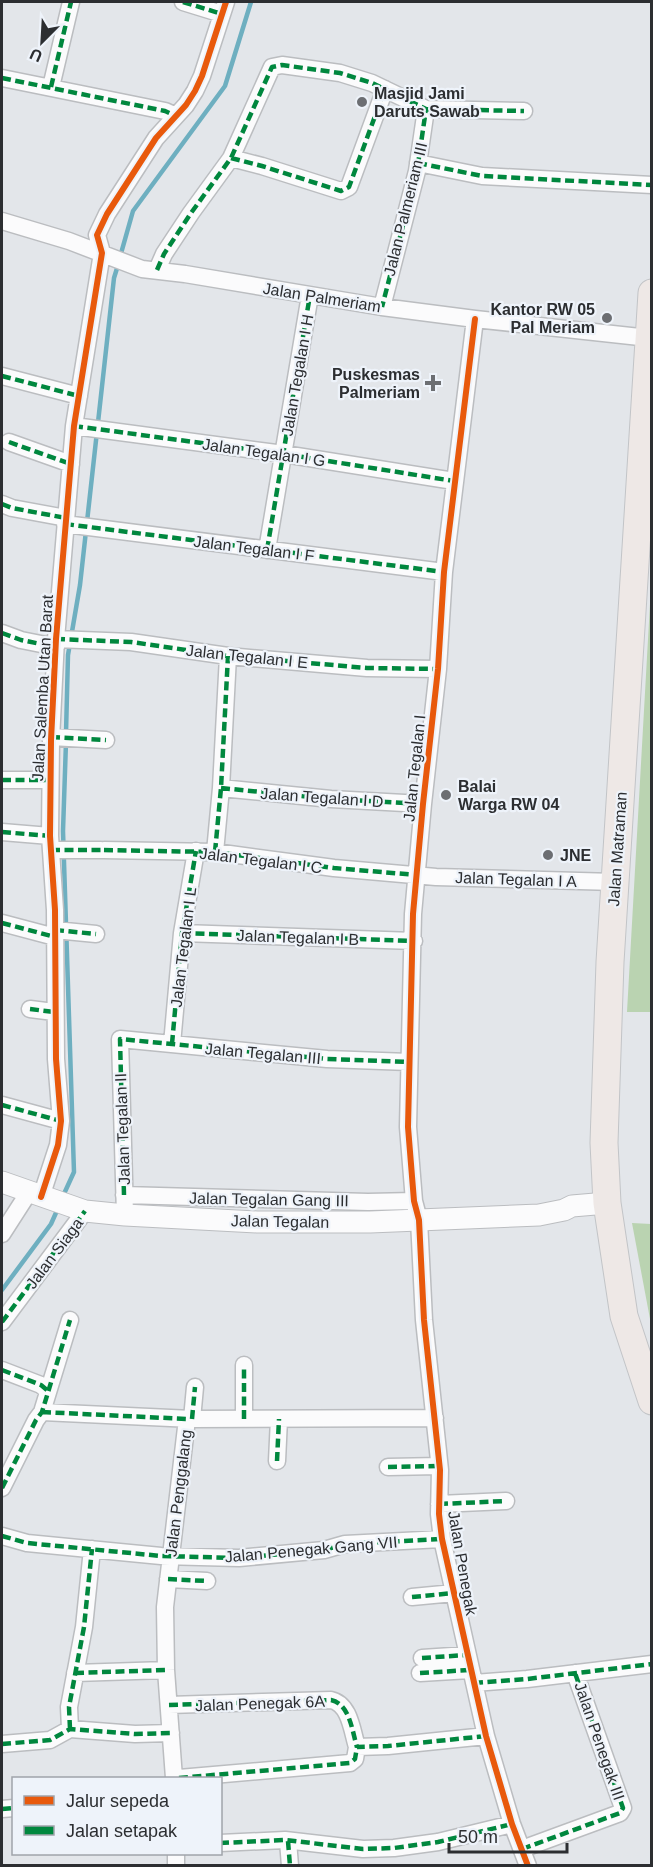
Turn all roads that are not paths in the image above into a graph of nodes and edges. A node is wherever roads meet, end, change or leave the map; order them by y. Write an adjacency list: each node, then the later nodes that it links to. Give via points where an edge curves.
1 (71, 2): 5 (street)
2 (183, 2): 3 (street)
3 (224, 8): 9 (street, Jalan Salemba Utan Barat, via 202,76)
4 (2, 78): 5 (street)
5 (51, 87): 9 (street)
6 (385, 89): 7 (street); 10 (street, via 340,73 274,66); 10 (street, via 346,190)
7 (426, 110): 8 (street); 11 (street, Jalan Palmeriam III)
8 (524, 111)
9 (176, 116): 14 (street, Jalan Salemba Utan Barat, via 156,138 107,214 97,235)
10 (231, 158): 15 (street)
11 (418, 163): 12 (street, via 482,176); 18 (street, Jalan Palmeriam III)
12 (651, 184)
13 (2, 221): 14 (street, Jalan Palmeriam)
14 (105, 254): 15 (street, Jalan Palmeriam); 22 (street, Jalan Salemba Utan Barat)
15 (150, 270): 17 (street, Jalan Palmeriam)
16 (651, 293): 20 (main road, Jalan Matraman)
17 (310, 296): 18 (street, Jalan Palmeriam); 25 (street, Jalan Tegalan I H)
18 (382, 307): 19 (street, Jalan Palmeriam)
19 (475, 320): 20 (street, Jalan Palmeriam); 27 (street, Jalan Tegalan I)
20 (649, 338): 47 (main road, Jalan Matraman)
21 (2, 376): 22 (street)
22 (79, 396): 23 (street, Jalan Salemba Utan Barat)
23 (81, 427): 25 (street, Jalan Tegalan I G); 26 (street, Jalan Salemba Utan Barat)
24 (9, 442): 26 (street)
25 (284, 454): 27 (street, Jalan Tegalan I G); 30 (street, Jalan Tegalan I H)
26 (71, 464): 29 (street, Jalan Salemba Utan Barat)
27 (454, 481): 31 (street, Jalan Tegalan I)
28 (2, 504): 29 (street, Jalan Tegalan I F)
29 (69, 522): 30 (street, Jalan Tegalan I F); 33 (street, Jalan Salemba Utan Barat)
30 (267, 550): 31 (street, Jalan Tegalan I F)
31 (444, 572): 35 (street, Jalan Tegalan I)
32 (2, 633): 33 (street, Jalan Tegalan I E, via 29,642)
33 (64, 642): 34 (street, Jalan Tegalan I E, via 131,642); 36 (street, Jalan Salemba Utan Barat)
34 (228, 656): 35 (street, Jalan Tegalan I E, via 367,668); 40 (street)
35 (438, 669): 41 (street, Jalan Tegalan I)
36 (51, 736): 37 (street); 39 (street, Jalan Salemba Utan Barat)
37 (106, 740)
38 (2, 780): 39 (street)
39 (50, 780): 43 (street, Jalan Salemba Utan Barat)
40 (221, 788): 41 (street, Jalan Tegalan I D, via 331,800); 45 (street)
41 (423, 804): 46 (street, Jalan Tegalan I)
42 (2, 832): 43 (street, Jalan Tegalan I C)
43 (53, 845): 44 (street, Jalan Tegalan I C, via 98,850); 49 (street, Jalan Salemba Utan Barat)
44 (196, 851): 45 (street, Jalan Tegalan I C); 50 (street, Jalan Tegalan I L)
45 (214, 852): 46 (street, Jalan Tegalan I C)
46 (417, 874): 47 (street, Jalan Tegalan I A); 52 (street, Jalan Tegalan I)
47 (615, 882): 63 (main road, Jalan Matraman, via 604,1114)
48 (2, 923): 49 (street)
49 (55, 933): 51 (street); 54 (street, Jalan Salemba Utan Barat)
50 (182, 933): 52 (street, Jalan Tegalan I B); 56 (street, Jalan Tegalan I L)
51 (96, 934)
52 (414, 941): 57 (street, Jalan Tegalan I)
53 (30, 1009): 54 (street)
54 (54, 1011): 59 (street, Jalan Salemba Utan Barat)
55 (119, 1042): 56 (street, Jalan Tegalan III, via 122,1038); 62 (street, Jalan Tegalan II)
56 (172, 1044): 57 (street, Jalan Tegalan III, via 327,1059)
57 (409, 1062): 65 (street, Jalan Tegalan I, via 408,1127)
58 (2, 1105): 59 (street)
59 (61, 1121): 61 (street, Jalan Salemba Utan Barat, via 58,1145)
60 (2, 1182): 61 (street, Jalan Tegalan)
61 (37, 1196): 64 (street, Jalan Tegalan); 66 (street, Jalan Salemba Utan Barat)
62 (124, 1205): 64 (street, Jalan Tegalan); 65 (street, Jalan Tegalan, via 257,1222)
63 (608, 1209): 65 (street, Jalan Tegalan, via 575,1215 564,1210 539,1215); 73 (main road, Jalan Matraman, via 624,1316)
64 (80, 1210): 68 (street, Jalan Siaga)
65 (416, 1210): 75 (street, Jalan Penegak)
66 (2, 1234)
67 (70, 1320): 72 (street)
68 (2, 1322)
69 (244, 1365): 77 (street)
70 (2, 1370): 72 (street)
71 (195, 1388): 76 (street)
72 (47, 1390): 74 (street)
73 (651, 1401)
74 (42, 1412): 76 (street); 82 (street)
75 (435, 1418): 78 (street, Jalan Penggalang); 80 (street, Jalan Penegak)
76 (189, 1419): 77 (street, Jalan Penggalang); 88 (street, Jalan Penggalang)
77 (244, 1419): 78 (street, Jalan Penggalang)
78 (279, 1419): 79 (street)
79 (277, 1461)
80 (439, 1466): 81 (street); 84 (street, Jalan Penegak)
81 (388, 1467)
82 (2, 1488)
83 (506, 1502): 84 (street)
84 (439, 1504): 86 (street, Jalan Penegak)
85 (2, 1536): 87 (street, Jalan Penegak Gang VII, via 27,1543)
86 (442, 1539): 88 (street, Jalan Penegak Gang VII, via 345,1544 324,1550 239,1558); 91 (street, Jalan Penegak)
87 (92, 1549): 88 (street, Jalan Penegak Gang VII); 97 (street)
88 (170, 1556): 89 (street, Jalan Penggalang)
89 (168, 1579): 90 (street); 96 (street, Jalan Penggalang)
90 (207, 1581)
91 (454, 1593): 92 (street); 95 (street, Jalan Penegak)
92 (412, 1598)
93 (651, 1664): 98 (street)
94 (421, 1665): 95 (street)
95 (470, 1669): 98 (street); 102 (street, Jalan Penegak)
96 (166, 1670): 97 (street); 99 (street, Jalan Penggalang)
97 (75, 1673): 100 (street)
98 (575, 1673): 110 (street, Jalan Penegak III, via 623,1808 620,1813)
99 (168, 1705): 101 (street, Jalan Penggalang); 104 (street, Jalan Penegak 6A, via 332,1700 345,1710)
100 (70, 1729): 101 (street); 103 (street, via 50,1740)
101 (171, 1733): 105 (street, Jalan Penggalang)
102 (486, 1736): 104 (street); 107 (street, Jalan Penegak)
103 (2, 1744)
104 (357, 1747): 106 (street, via 350,1763)
105 (174, 1777)
106 (200, 1777)
107 (512, 1824): 108 (street, via 394,1848 363,1849); 110 (street, Jalan Penegak)
108 (288, 1841): 109 (street); 111 (street)
109 (222, 1843)
110 (522, 1849): 112 (street, Jalan Penegak)
111 (290, 1866)
112 (528, 1866)

